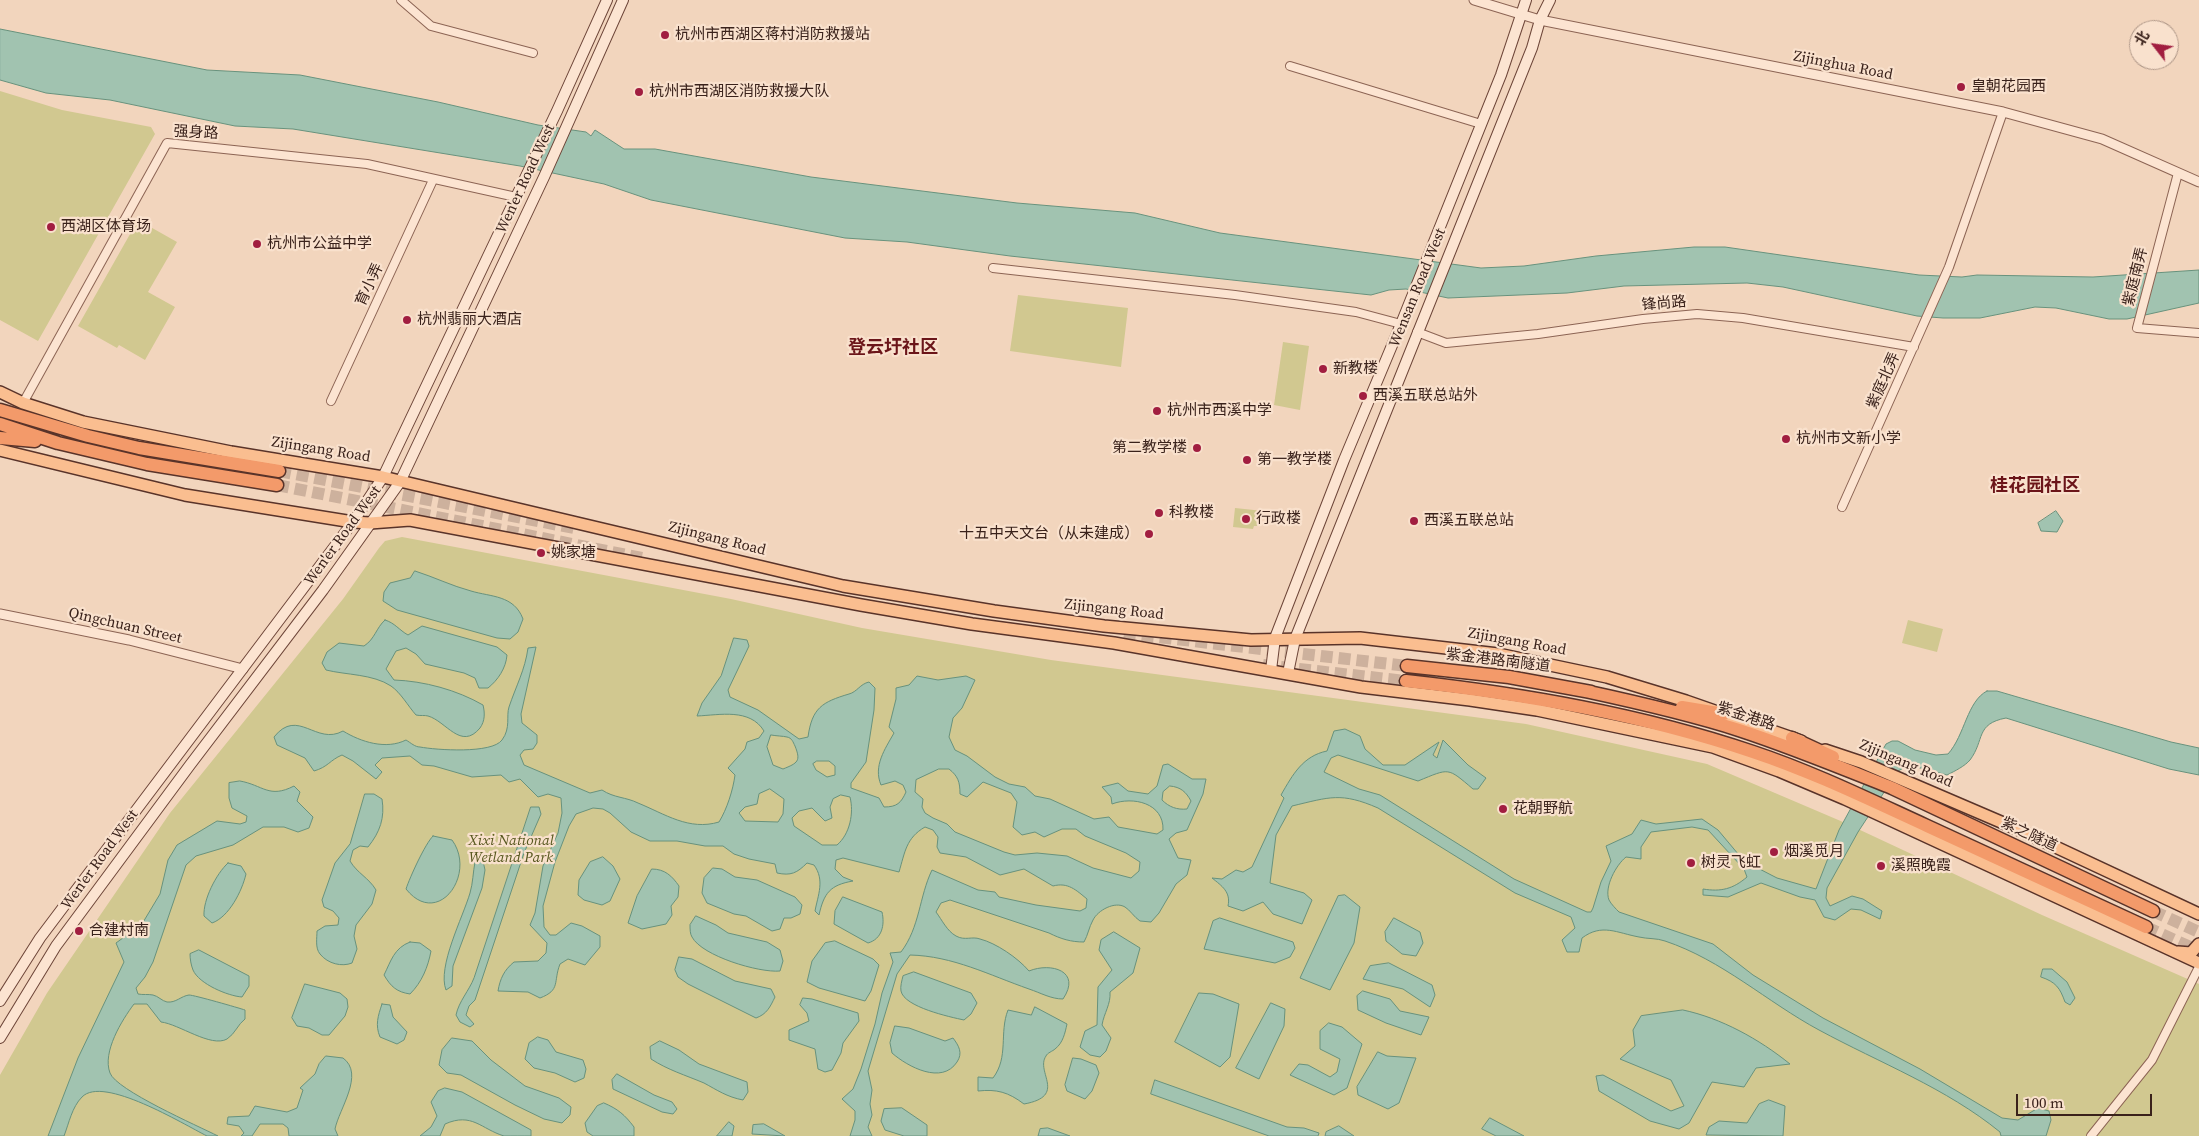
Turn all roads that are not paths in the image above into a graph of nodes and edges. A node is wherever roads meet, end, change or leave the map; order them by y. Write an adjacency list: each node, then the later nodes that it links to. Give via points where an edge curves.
1 (402, 0): 9 (street, via 431,26)
2 (606, 0): 16 (main road, Wen'er Road West)
3 (623, 0): 32 (main road, Wen'er Road West, via 544,178)
4 (1474, 0): 7 (street, Zijinghua Road)
5 (1526, 0): 7 (main road, Wensan Road West)
6 (1550, 0): 8 (main road, Wensan Road West)
7 (1519, 14): 8 (street, Zijinghua Road); 12 (main road, Wensan Road West)
8 (1540, 20): 11 (street, Zijinghua Road); 19 (main road, Wensan Road West, via 1532,48)
9 (533, 53)
10 (1290, 66): 12 (street)
11 (2003, 112): 13 (street, Zijinghua Road, via 2102,139); 21 (street, 紫庭北弄, via 1949,267)
12 (1481, 124): 18 (main road, Wensan Road West)
13 (2178, 173): 15 (street, Zijinghua Road); 20 (street, 紫庭南弄, via 2137,328)
14 (433, 180): 16 (street, 强身路); 23 (street, 育小弄); 24 (street, 强身路, via 367,164 167,143)
15 (2199, 182)
16 (516, 197): 31 (main road, Wen'er Road West)
17 (994, 268): 18 (street, via 1244,296 1356,312)
18 (1402, 324): 38 (main road, Wensan Road West, via 1344,460)
19 (1417, 332): 21 (street, 锋尚路, via 1446,343 1697,314 1743,318); 39 (main road, Wensan Road West)
20 (2199, 333)
21 (1914, 347): 34 (street, 紫庭北弄)
22 (0, 392): 24 (main road, Zijingang Road)
23 (331, 401)
24 (24, 403): 31 (main road, Zijingang Road, via 84,422 152,437)
25 (0, 410): 30 (highway, Zijingang Road, via 139,448)
26 (0, 424): 28 (highway)
27 (0, 438): 28 (highway)
28 (58, 443): 33 (highway, via 147,464)
29 (0, 450): 35 (main road, Zijingang Road, via 184,495)
30 (278, 471)
31 (383, 477): 32 (main road, Zijingang Road); 35 (main road, Wen'er Road West)
32 (400, 482): 36 (main road, Wen'er Road West); 38 (main road, Zijingang Road, via 843,586 1104,626 1251,640)
33 (277, 485)
34 (1842, 507)
35 (353, 522): 36 (main road, Zijingang Road); 41 (main road, Wen'er Road West)
36 (370, 523): 42 (main road, Zijingang Road, via 410,520 871,607); 65 (main road, Wen'er Road West, via 66,932)
37 (0, 614): 41 (street, Qingchuan Street, via 129,640)
38 (1275, 638): 39 (main road, Zijingang Road); 42 (main road, Wensan Road West)
39 (1295, 639): 43 (main road, Wensan Road West); 47 (main road, Zijingang Road, via 1360,638 1498,654 1607,677)
40 (1407, 666): 45 (highway, 紫金港路南隧道)
41 (243, 668): 64 (main road, Wen'er Road West, via 40,938)
42 (1271, 670): 43 (main road, Zijingang Road)
43 (1288, 673): 49 (main road, Zijingang Road, via 1360,688 1537,710)
44 (1406, 681): 46 (highway)
45 (1585, 690): 47 (highway); 50 (highway, 紫金港路, via 1739,730)
46 (1580, 706): 49 (highway); 53 (highway, via 1716,740 1762,755)
47 (1724, 714): 48 (main road, Zijingang Road)
48 (1792, 738): 50 (highway)
49 (1713, 748): 51 (main road, Zijingang Road)
50 (1859, 768): 52 (highway, 紫金港路)
51 (1779, 771): 53 (highway)
52 (1895, 783): 55 (main road, Zijingang Road); 56 (highway, 紫之隧道)
53 (1846, 794): 54 (highway)
54 (1881, 811): 59 (highway); 61 (main road)
55 (2014, 828): 57 (main road, Zijingang Road); 58 (main road)
56 (2153, 911)
57 (2199, 914)
58 (2199, 924)
59 (2146, 926)
60 (2199, 944): 61 (main road, via 2191,952)
61 (2176, 952): 62 (main road)
62 (2199, 963)
63 (2199, 967): 66 (street, via 2152,1060)
64 (0, 1001)
65 (0, 1038)
66 (2091, 1136)

